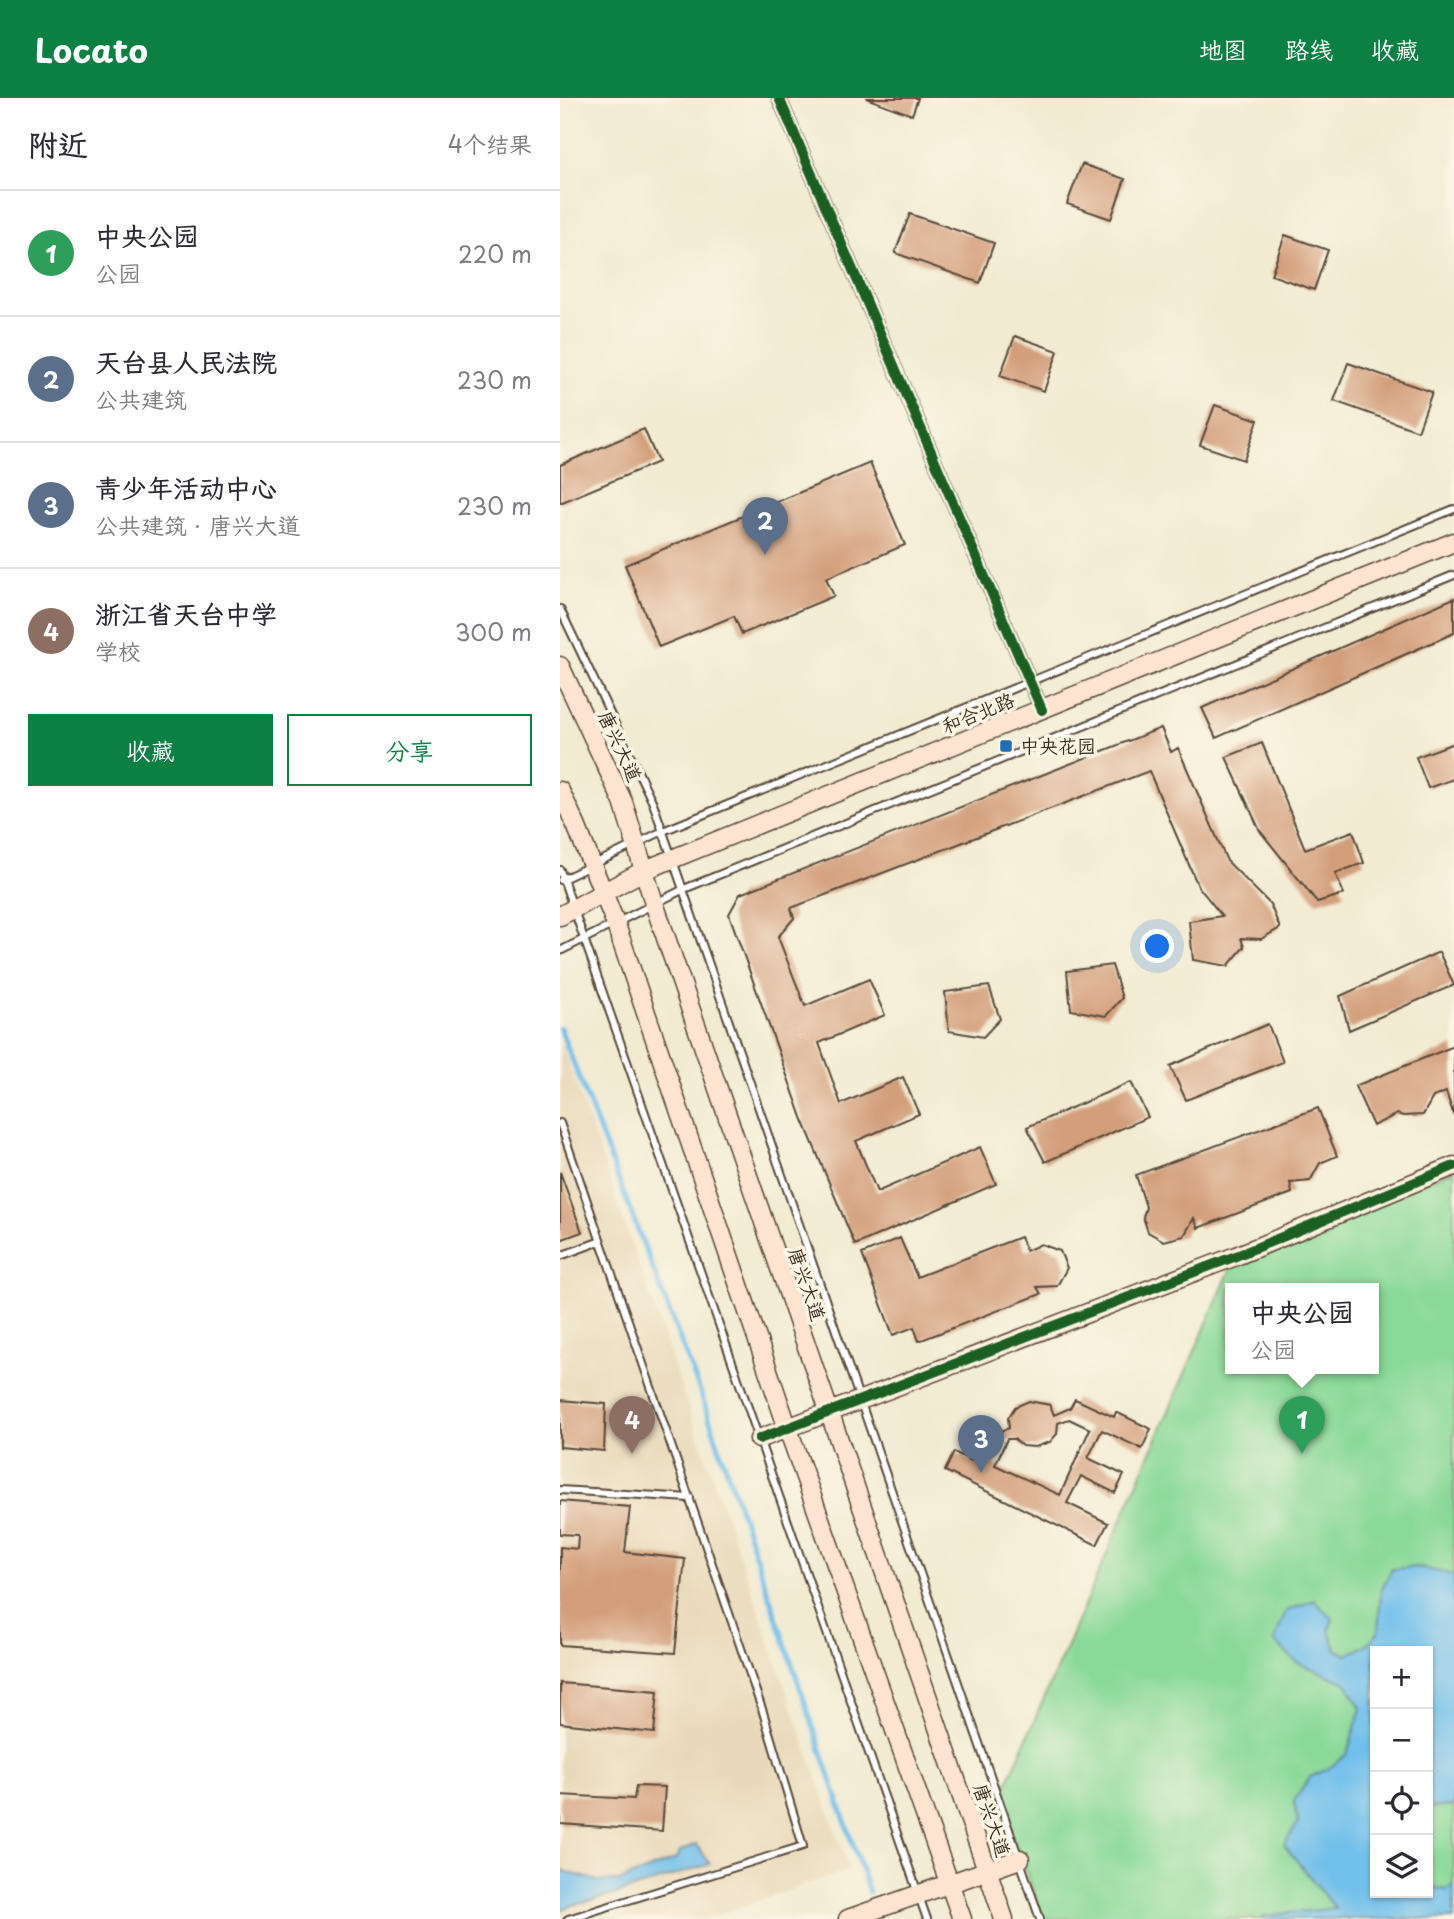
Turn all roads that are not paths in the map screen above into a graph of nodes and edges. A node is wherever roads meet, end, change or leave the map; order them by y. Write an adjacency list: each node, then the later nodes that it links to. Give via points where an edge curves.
1 (779, 98): 7 (street)
2 (1454, 509): 7 (lane)
3 (1454, 542): 8 (main road, 和合北路)
4 (1454, 575): 17 (lane)
5 (560, 609): 10 (lane)
6 (560, 666): 11 (main road, 唐兴大道, via 623,802)
7 (1029, 682): 8 (street); 10 (lane)
8 (1042, 710): 12 (main road, 和合北路)
9 (560, 791): 13 (main road)
10 (663, 831): 11 (lane); 12 (lane)
11 (636, 843): 13 (lane); 15 (main road, 唐兴大道)
12 (673, 859): 15 (main road, 和合北路); 17 (lane)
13 (592, 864): 16 (lane); 18 (main road)
14 (560, 870): 16 (lane)
15 (645, 870): 18 (main road, 和合北路); 19 (main road, 唐兴大道)
16 (562, 880): 20 (lane)
17 (684, 889): 19 (lane); 28 (lane)
18 (603, 891): 20 (main road, 和合北路); 21 (main road)
19 (654, 903): 21 (lane); 29 (main road, 唐兴大道)
20 (567, 913): 22 (lane)
21 (615, 922): 22 (lane); 30 (main road)
22 (584, 938): 23 (lane); 31 (lane)
23 (560, 951)
24 (560, 1123): 26 (lane)
25 (1454, 1166): 28 (main road)
26 (601, 1241): 27 (lane); 33 (lane)
27 (560, 1256)
28 (861, 1402): 29 (main road); 34 (lane)
29 (830, 1414): 30 (main road); 35 (main road, 唐兴大道)
30 (788, 1429): 31 (main road); 36 (main road)
31 (759, 1439): 37 (lane)
32 (560, 1490): 33 (lane)
33 (690, 1498): 38 (lane, via 803,1846)
34 (1020, 1859): 35 (main road); 43 (lane)
35 (987, 1871): 36 (main road); 42 (main road, 唐兴大道)
36 (950, 1884): 37 (main road); 41 (main road)
37 (919, 1895): 39 (main road); 40 (lane)
38 (568, 1919)
39 (848, 1919)
40 (927, 1919)
41 (962, 1919)
42 (1004, 1919)
43 (1040, 1919)

